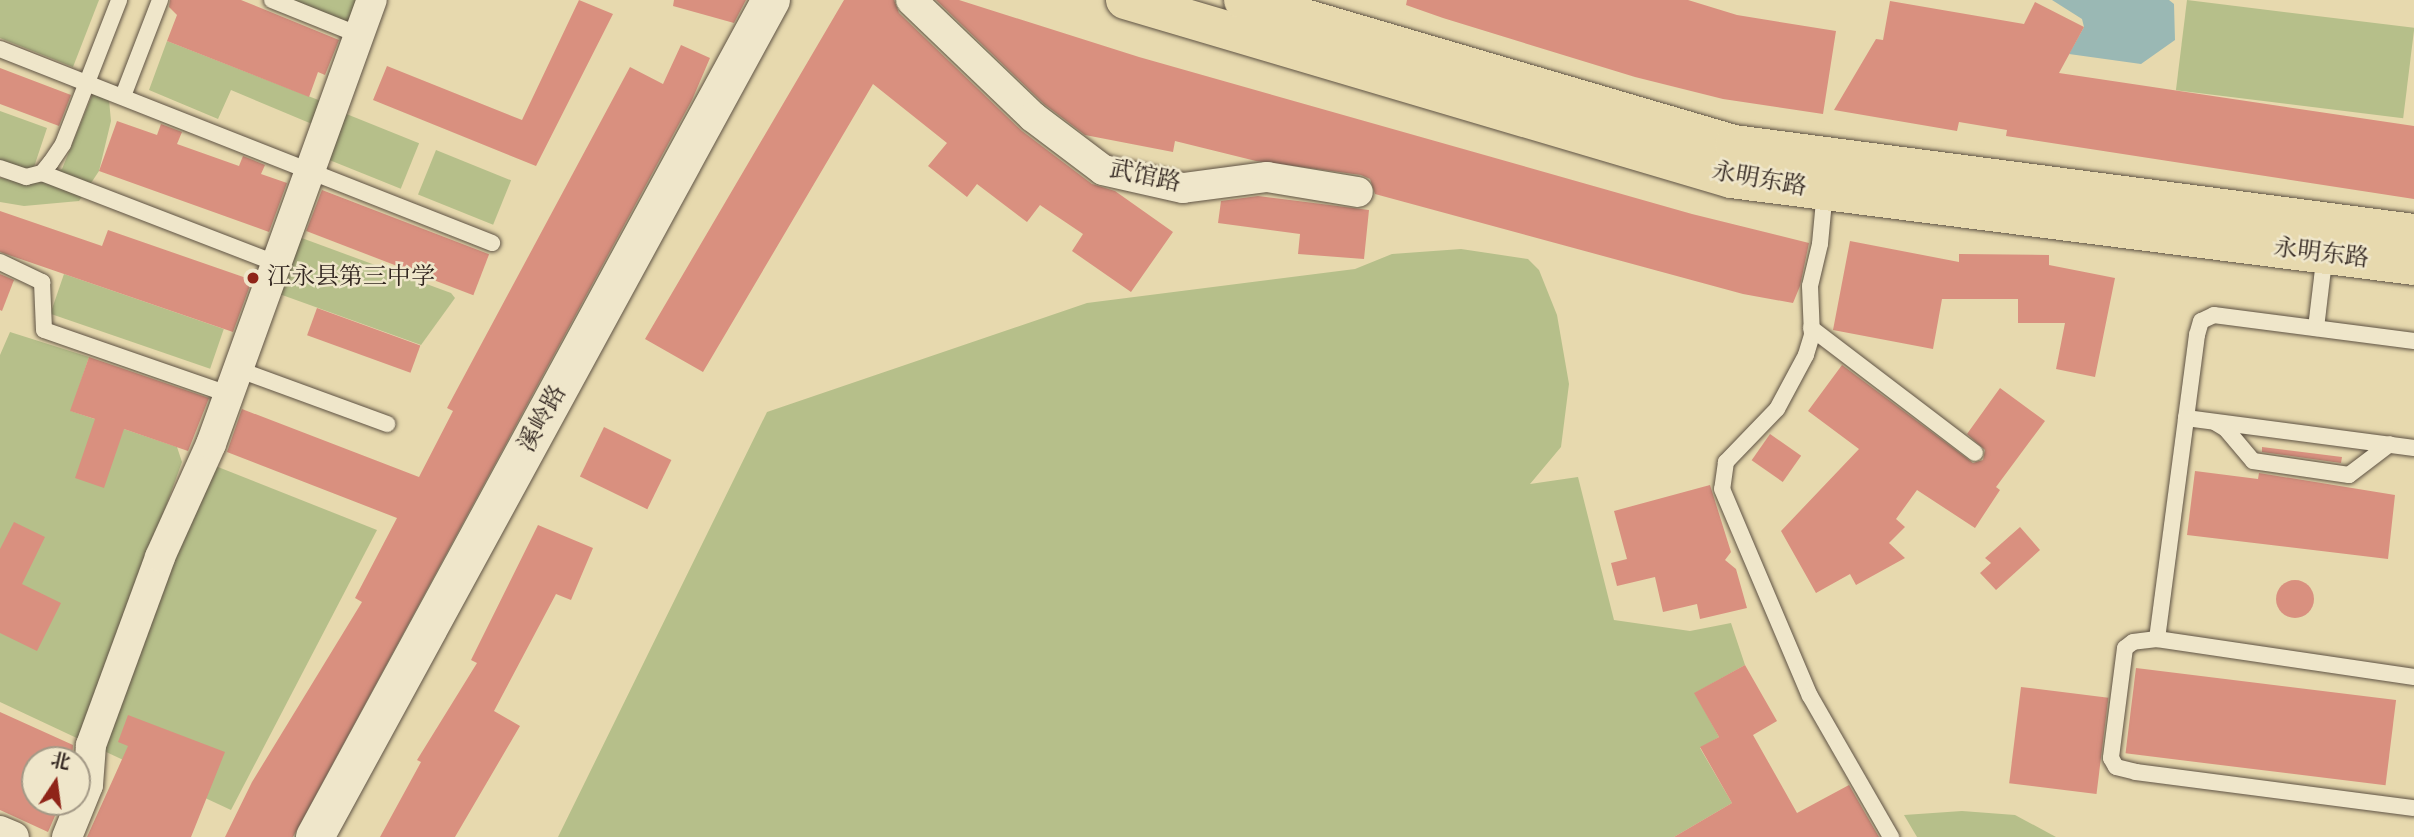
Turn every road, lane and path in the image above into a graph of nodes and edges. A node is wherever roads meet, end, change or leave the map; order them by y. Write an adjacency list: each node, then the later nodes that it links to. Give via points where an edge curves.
1 (119, 0): 11 (lane)
2 (160, 0): 12 (lane)
3 (272, 0): 9 (lane)
4 (372, 0): 9 (street)
5 (771, 0): 40 (street, 溪岭路)
6 (911, 0): 17 (street, 武馆路, via 1033,117 1103,170 1183,188 1267,177)
7 (1125, 0): 16 (main road, 永明东路, via 1731,178)
8 (1243, 0): 16 (main road, 永明东路)
9 (359, 35): 14 (street)
10 (0, 49): 11 (lane)
11 (87, 81): 12 (lane); 15 (lane, via 63,144)
12 (123, 96): 14 (lane)
13 (0, 168): 15 (lane, via 26,177)
14 (309, 169): 20 (lane); 22 (street)
15 (42, 173): 22 (lane)
16 (1826, 173): 19 (main road, 永明东路); 24 (lane, via 1820,244 1810,286)
17 (1358, 192)
18 (2414, 233): 19 (main road, 永明东路)
19 (2327, 238): 23 (main road, 永明东路); 25 (lane)
20 (492, 243)
21 (0, 261): 27 (lane, via 42,282 44,330)
22 (275, 263): 27 (street)
23 (2414, 266)
24 (1811, 328): 33 (lane); 41 (lane, via 1806,355 1793,381 1777,409 1726,462 1722,489 1810,696)
25 (2316, 328): 26 (lane); 28 (lane, via 2214,315 2201,321)
26 (2414, 341)
27 (233, 381): 30 (lane); 39 (street, via 160,557 91,745 88,785)
28 (2186, 418): 29 (lane); 34 (lane)
29 (2209, 420): 31 (lane); 31 (lane, via 2226,429 2244,453 2261,464 2349,475)
30 (387, 424)
31 (2390, 444): 32 (lane)
32 (2414, 448)
33 (1975, 453)
34 (2157, 639): 35 (lane); 36 (lane, via 2133,642 2125,648 2110,758 2116,767)
35 (2414, 677)
36 (2414, 808)
37 (0, 831): 38 (street)
38 (14, 837)
39 (67, 837)
40 (315, 837)
41 (1891, 837)

